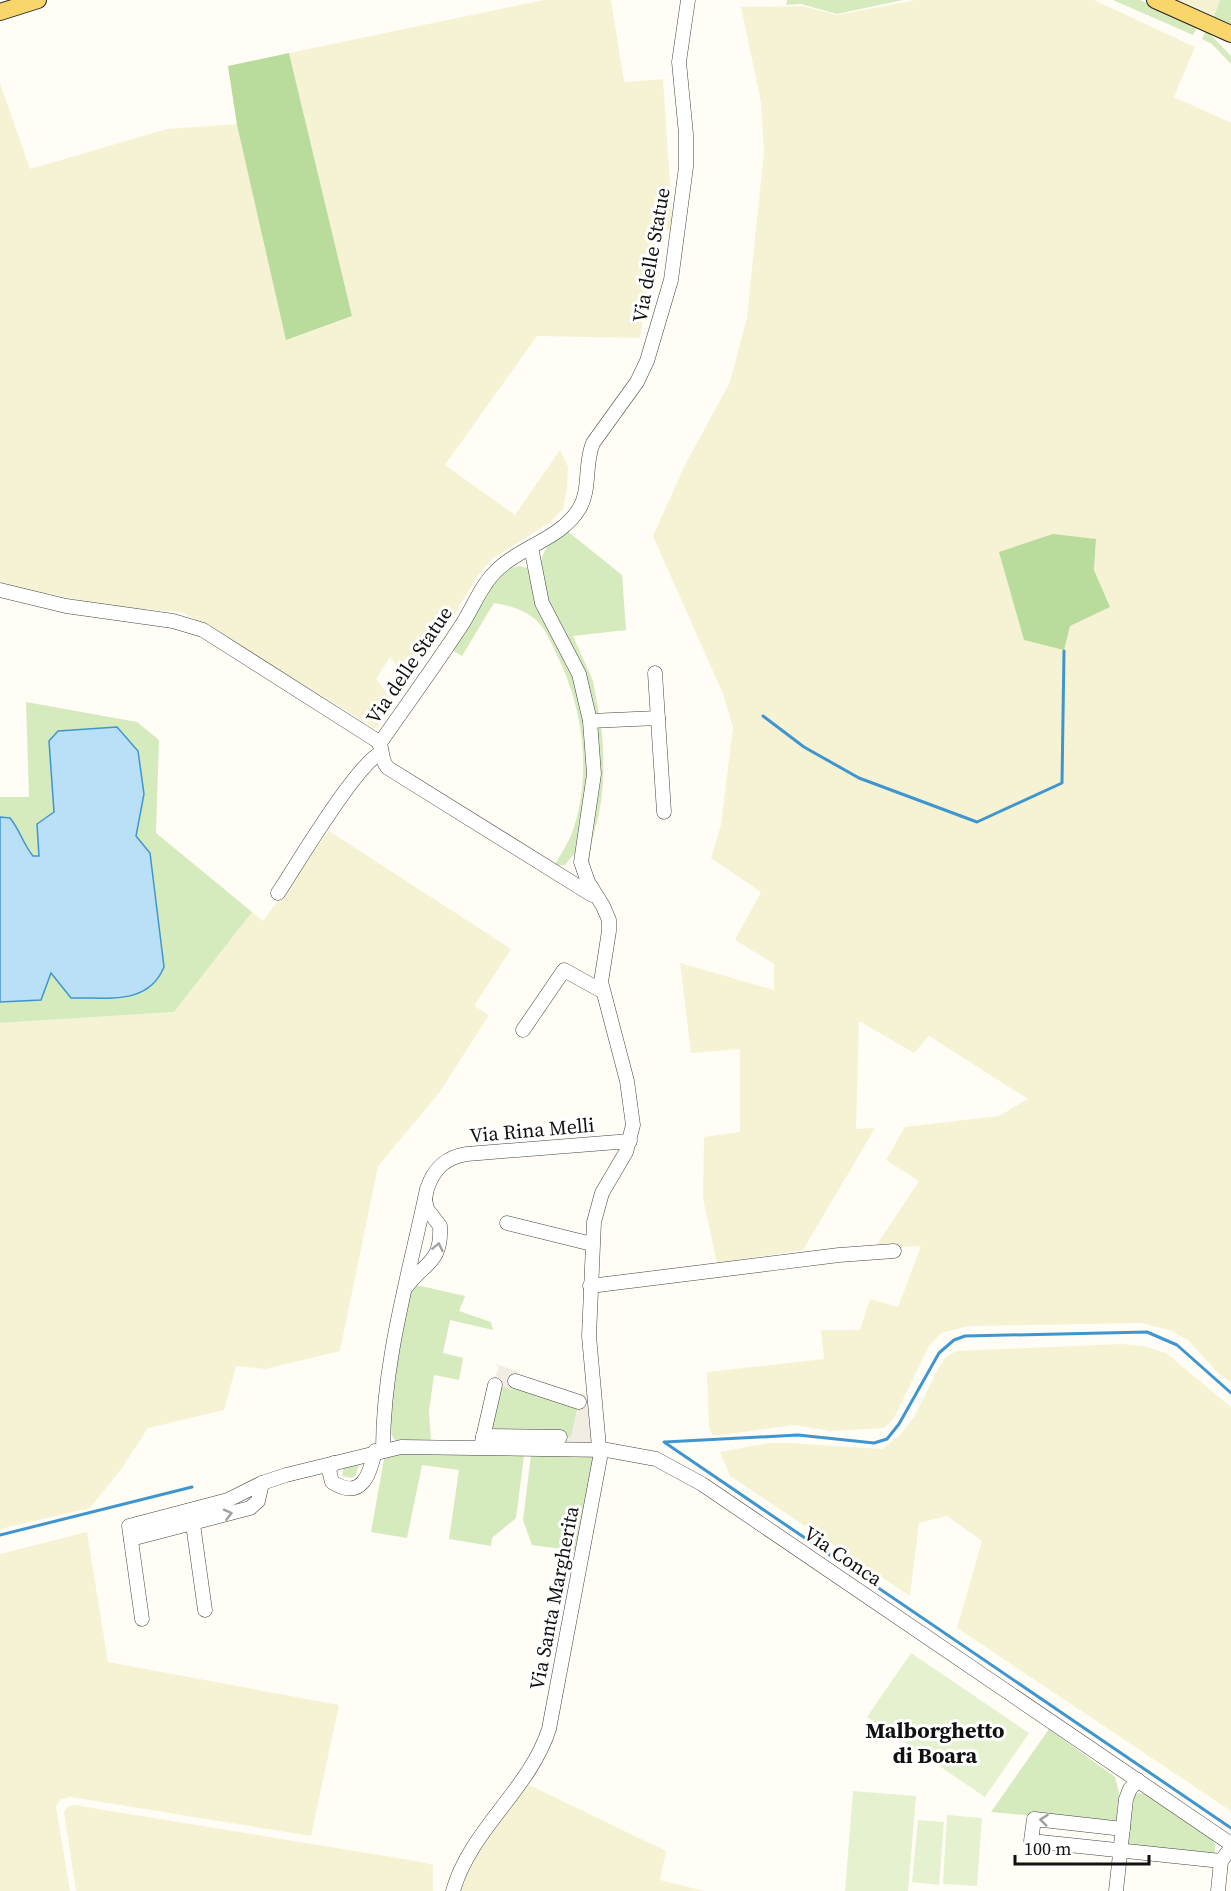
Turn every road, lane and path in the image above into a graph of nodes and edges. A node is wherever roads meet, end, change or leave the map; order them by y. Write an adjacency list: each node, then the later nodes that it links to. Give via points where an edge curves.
1 (38, 0): 4 (main road)
2 (688, 0): 6 (street, Via delle Statue, via 679,62 686,134 684,188 671,280 655,340 637,382 588,453 581,507 568,522)
3 (1155, 0): 5 (main road)
4 (0, 12)
5 (1231, 34)
6 (531, 547): 10 (street, via 542,603 579,674); 11 (street, Via delle Statue, via 489,579)
7 (0, 590): 11 (street, via 66,606 193,626)
8 (655, 673): 9 (street)
9 (658, 718): 10 (street); 12 (street)
10 (590, 721): 13 (street, via 594,774)
11 (380, 748): 13 (street, via 383,762 391,770 552,868); 14 (street, Via delle Statue, via 349,786)
12 (664, 812)
13 (577, 873): 15 (street, Via Santa Margherita, via 607,914 609,931)
14 (278, 893)
15 (602, 991): 16 (street, via 564,970); 17 (street, Via Santa Margherita, via 631,1100)
16 (523, 1030)
17 (630, 1141): 18 (street, Via Rina Melli, via 454,1156 437,1169); 20 (street, Via Santa Margherita, via 602,1193)
18 (425, 1199): 23 (street, Via Rina Melli); 23 (street, one-way to 18, via 437,1252 440,1226 427,1209)
19 (507, 1223): 20 (street)
20 (592, 1244): 22 (street, Via Santa Margherita)
21 (894, 1251): 22 (street)
22 (590, 1286): 29 (street, Via Santa Margherita, via 591,1365)
23 (406, 1288): 30 (street, Via Rina Melli, via 387,1379)
24 (515, 1382): 26 (street)
25 (495, 1385): 28 (street)
26 (579, 1402)
27 (560, 1437): 28 (street)
28 (482, 1441): 29 (street, Via Conca); 30 (street, Via Conca)
29 (600, 1449): 35 (street, Via Conca, via 645,1455 678,1469); 41 (street, Via Santa Margherita, via 546,1738 469,1855)
30 (379, 1450): 31 (street, Via Conca); 31 (street, Via Rina Melli, via 368,1476 356,1486 344,1487 333,1482 329,1470)
31 (334, 1463): 32 (street, Via Conca, via 262,1483)
32 (192, 1517): 33 (street); 34 (street, Via Conca, via 129,1526)
33 (205, 1610)
34 (142, 1619)
35 (1138, 1780): 36 (street, via 1128,1793); 37 (street, Via Conca)
36 (1123, 1829): 39 (street); 39 (street, one-way to 39, via 1034,1819 1031,1841)
37 (1231, 1844)
38 (1231, 1848): 40 (street)
39 (1121, 1851): 40 (street); 42 (street)
40 (1221, 1861): 43 (street)
41 (453, 1891)
42 (1116, 1891)
43 (1218, 1891)

